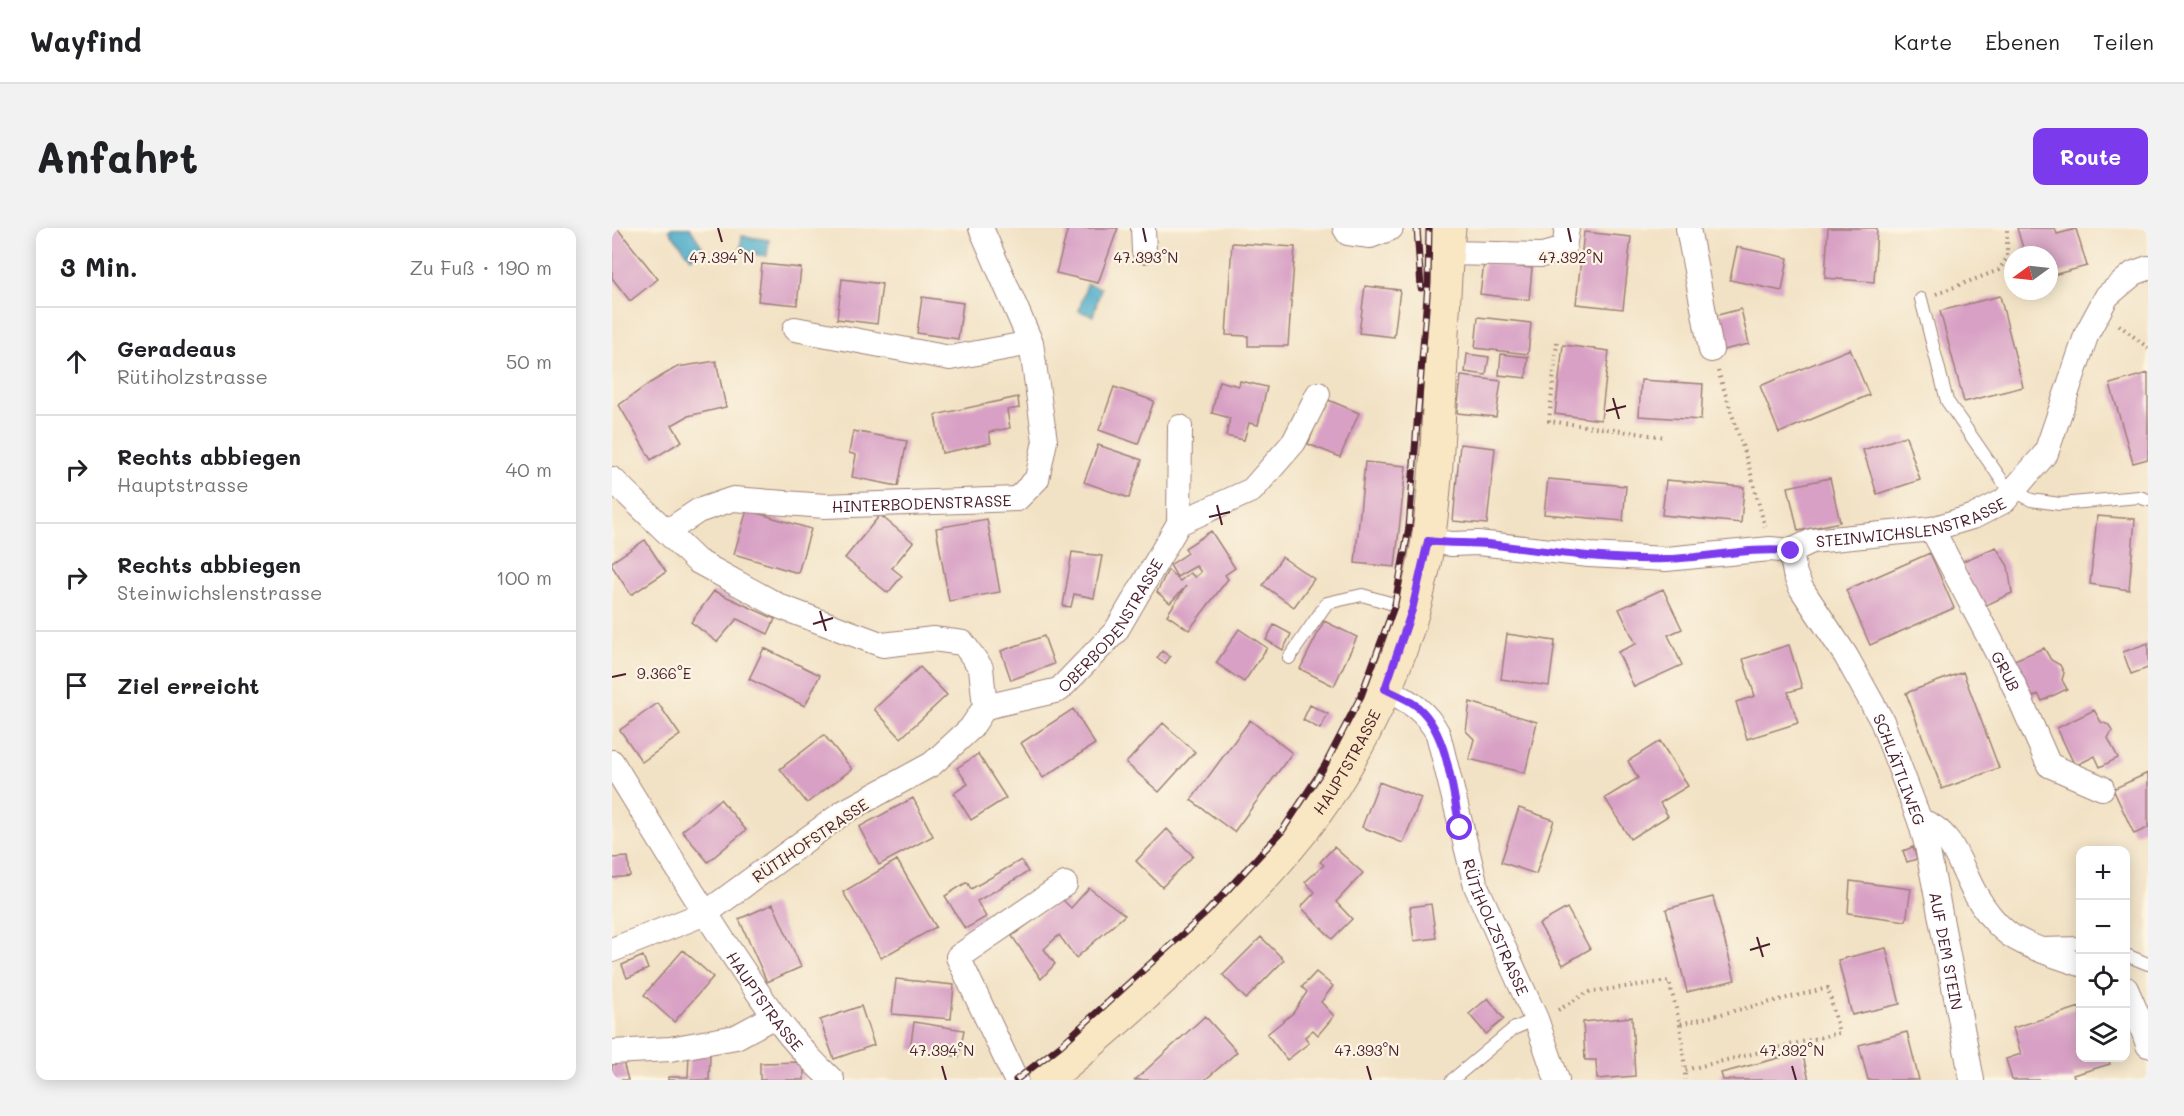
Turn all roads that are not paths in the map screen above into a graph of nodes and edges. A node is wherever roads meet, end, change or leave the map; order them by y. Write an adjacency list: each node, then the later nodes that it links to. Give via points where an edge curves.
1 (981, 228): 10 (street, HINTERBODENSTRASSE)
2 (1345, 228): 3 (street, via 1348,233 1370,236)
3 (1391, 228)
4 (1567, 228): 6 (street, via 1564,249 1542,255)
5 (1688, 228): 11 (street)
6 (1447, 240): 20 (street, HAUPTSTRASSE)
7 (2148, 268): 15 (street, STEINWICHSLENSTRASSE, via 2134,273 2107,296 2087,333 2046,453)
8 (1922, 299): 15 (lane, via 1947,401 2005,485)
9 (795, 329): 10 (street, via 950,358)
10 (1031, 343): 19 (street, HINTERBODENSTRASSE, via 1045,441 1037,479 1017,499 825,506 733,499 698,511)
11 (1711, 350)
12 (1318, 394): 17 (street, via 1294,442 1252,490)
13 (1180, 427): 17 (street, OBERBODENSTRASSE)
14 (612, 479): 19 (street)
15 (2015, 491): 16 (lane, via 2031,500 2061,504 2139,497); 18 (street, STEINWICHSLENSTRASSE, via 1975,516)
16 (2148, 500)
17 (1179, 523): 25 (street, OBERBODENSTRASSE, via 1116,631 1059,690)
18 (1932, 530): 21 (street, STEINWICHSLENSTRASSE, via 1812,541); 27 (street, GRUB, via 2012,681 2049,765)
19 (668, 531): 25 (street, via 697,561 781,607 882,645 933,639 963,643 981,668)
20 (1428, 541): 21 (street, STEINWICHSLENSTRASSE, via 1666,559); 22 (street, HAUPTSTRASSE)
21 (1780, 550): 28 (street, SCHLÄTTLIWEG, via 1882,721)
22 (1412, 610): 23 (lane, via 1362,596 1327,603); 24 (street, HAUPTSTRASSE)
23 (1289, 658)
24 (1385, 689): 39 (street, RÜTIHOLZSTRASSE, via 1415,705 1438,734 1476,886); 44 (street, HAUPTSTRASSE, via 1331,791 1278,860 1219,924)
25 (985, 707): 30 (street, RÜTIHOFSTRASSE, via 971,728 932,764 844,812)
26 (612, 762): 30 (street, HAUPTSTRASSE)
27 (2102, 788)
28 (1920, 821): 32 (street, SCHLÄTTLIWEG, via 1931,824 1949,841 1976,896 2005,932); 47 (street, AUF DEM STEIN)
29 (1065, 884): 43 (street, via 958,957)
30 (706, 913): 33 (street, RÜTIHOFSTRASSE); 38 (street, HAUPTSTRASSE)
31 (2076, 943): 32 (lane)
32 (2028, 944): 35 (street, SCHLÄTTLIWEG)
33 (612, 950)
34 (2130, 957): 36 (lane)
35 (2076, 962)
36 (2148, 964)
37 (2130, 995): 40 (street)
38 (774, 1017): 41 (street, via 736,1037 670,1049); 42 (street, HAUPTSTRASSE)
39 (1536, 1019): 45 (lane, via 1513,1029); 46 (street, RÜTIHOLZSTRASSE)
40 (2148, 1045)
41 (612, 1052)
42 (832, 1080)
43 (1016, 1080)
44 (1045, 1080)
45 (1452, 1080)
46 (1557, 1080)
47 (1972, 1080)

